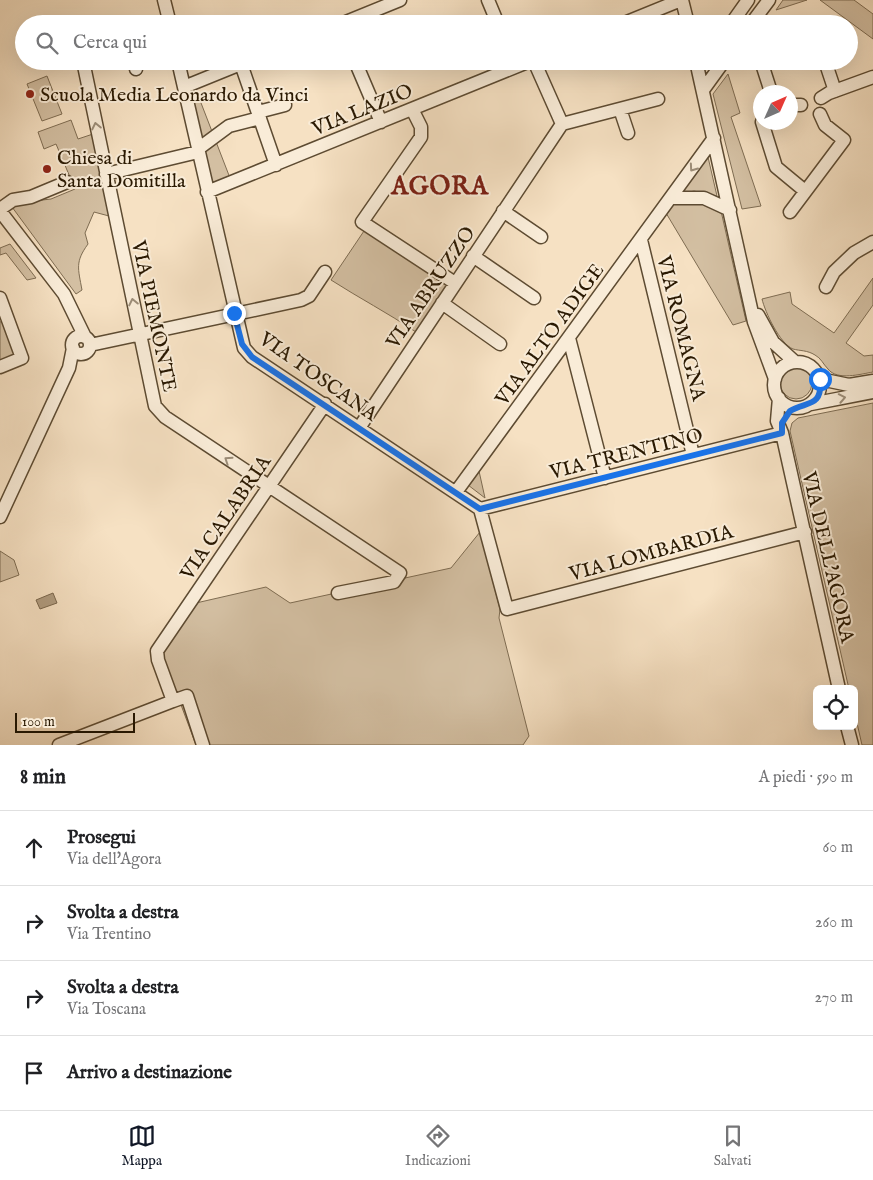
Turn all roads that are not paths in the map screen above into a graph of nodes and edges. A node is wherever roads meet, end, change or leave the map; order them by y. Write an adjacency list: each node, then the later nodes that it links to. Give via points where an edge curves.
1 (164, 0): 8 (street)
2 (400, 0): 7 (street)
3 (488, 0): 10 (street)
4 (681, 0): 11 (street); 12 (street)
5 (748, 0): 13 (street)
6 (769, 0): 14 (street)
7 (379, 4): 9 (street)
8 (168, 15)
9 (358, 15)
10 (491, 15)
11 (644, 15)
12 (685, 15)
13 (737, 15)
14 (758, 15)
15 (85, 70): 45 (street, VIA PIEMONTE, one-way to 15)
16 (180, 70): 28 (street, VIA TOSCANA)
17 (226, 70): 28 (street)
18 (246, 70): 37 (street)
19 (359, 70): 38 (street)
20 (500, 70): 34 (street, VIA LAZIO)
21 (538, 70): 39 (street)
22 (701, 70): 29 (street, VIA DELL'AGORA)
23 (717, 70): 29 (street)
24 (764, 70): 27 (street)
25 (828, 70): 30 (street)
26 (872, 78): 30 (street)
27 (769, 85)
28 (184, 87): 43 (street, VIA TOSCANA)
29 (703, 90): 42 (street, VIA DELL'AGORA)
30 (835, 91): 31 (street)
31 (821, 98)
32 (658, 99): 35 (street)
33 (285, 105): 37 (street)
34 (412, 109): 38 (street, VIA LAZIO); 59 (street, via 421,126 421,137 362,222)
35 (620, 109): 39 (street); 41 (street)
36 (820, 114): 47 (street, via 825,125 844,140)
37 (259, 115): 43 (street, via 229,126); 44 (street)
38 (380, 122): 44 (street, VIA LAZIO)
39 (562, 124): 52 (street, VIA ABRUZZO)
40 (764, 130): 47 (street, via 776,167)
41 (628, 133)
42 (714, 138): 49 (street, VIA ALTO ADIGE, one-way to 49); 51 (street, VIA DELL'AGORA)
43 (198, 151): 45 (street); 48 (street, VIA TOSCANA)
44 (276, 165): 48 (street, VIA LAZIO)
45 (106, 174): 66 (street, VIA PIEMONTE, one-way to 45)
46 (67, 182): 50 (street, via 31,197 13,200)
47 (805, 191): 53 (street)
48 (207, 192): 65 (street, VIA TOSCANA)
49 (672, 198): 51 (street, via 704,198); 55 (street, VIA ALTO ADIGE)
50 (0, 210): 69 (street, via 74,311)
51 (730, 210): 64 (street, VIA DELL'AGORA)
52 (503, 212): 54 (street); 57 (street, VIA ABRUZZO)
53 (790, 212)
54 (541, 237)
55 (641, 240): 67 (street, VIA ALTO ADIGE); 84 (street, VIA ROMAGNA)
56 (873, 244): 60 (street, via 854,253 834,272)
57 (473, 256): 59 (street, VIA ABRUZZO); 62 (street)
58 (325, 272): 65 (street, via 307,298)
59 (455, 283): 63 (street, VIA ABRUZZO)
60 (826, 287)
61 (0, 298): 73 (street, via 22,358)
62 (534, 298)
63 (442, 303): 68 (street); 82 (street, VIA ABRUZZO)
64 (753, 307): 70 (street, VIA DELL'AGORA); 71 (street, VIA DELL'AGORA, via 754,322)
65 (234, 313): 66 (street); 79 (street, VIA TOSCANA, via 240,338 248,353)
66 (140, 336): 69 (street); 86 (street, VIA PIEMONTE, one-way to 66, via 161,414 153,401)
67 (568, 338): 85 (street); 87 (street, VIA ALTO ADIGE)
68 (500, 344)
69 (81, 345): 88 (street)
70 (780, 350): 71 (street); 72 (street, VIA DELL'AGORA)
71 (765, 356): 74 (street, VIA DELL'AGORA)
72 (795, 362): 74 (street, via 782,367); 75 (street, VIA DELL'AGORA, via 810,366)
73 (0, 367)
74 (775, 379): 78 (street, VIA DELL'AGORA)
75 (820, 379): 76 (street, via 849,385); 80 (street, via 819,393)
76 (873, 382)
77 (873, 392): 80 (street, one-way to 77)
78 (779, 398): 81 (street); 83 (street, VIA DELL'AGORA, via 777,422)
79 (325, 404): 82 (street, VIA TOSCANA); 86 (street, VIA CALABRIA)
80 (811, 404): 81 (street)
81 (795, 408): 83 (street, via 786,416)
82 (359, 428): 87 (street, VIA TOSCANA)
83 (782, 433): 84 (street, VIA TRENTINO); 91 (street, VIA DELL'AGORA)
84 (693, 455): 85 (street, VIA TRENTINO)
85 (605, 478): 89 (street, VIA TRENTINO)
86 (269, 487): 92 (street, VIA PIEMONTE, via 400,572 394,582); 94 (street, VIA CALABRIA, via 157,651)
87 (456, 492): 89 (street, VIA TOSCANA)
88 (3, 506): 90 (street)
89 (480, 509): 91 (street, VIA LOMBARDIA, via 507,609)
90 (0, 517)
91 (805, 532): 93 (street, VIA DELL'AGORA)
92 (338, 593)
93 (838, 685)
94 (173, 701): 96 (street); 97 (street, via 187,696)
95 (849, 730): 98 (street)
96 (60, 745)
97 (203, 745)
98 (852, 745)

